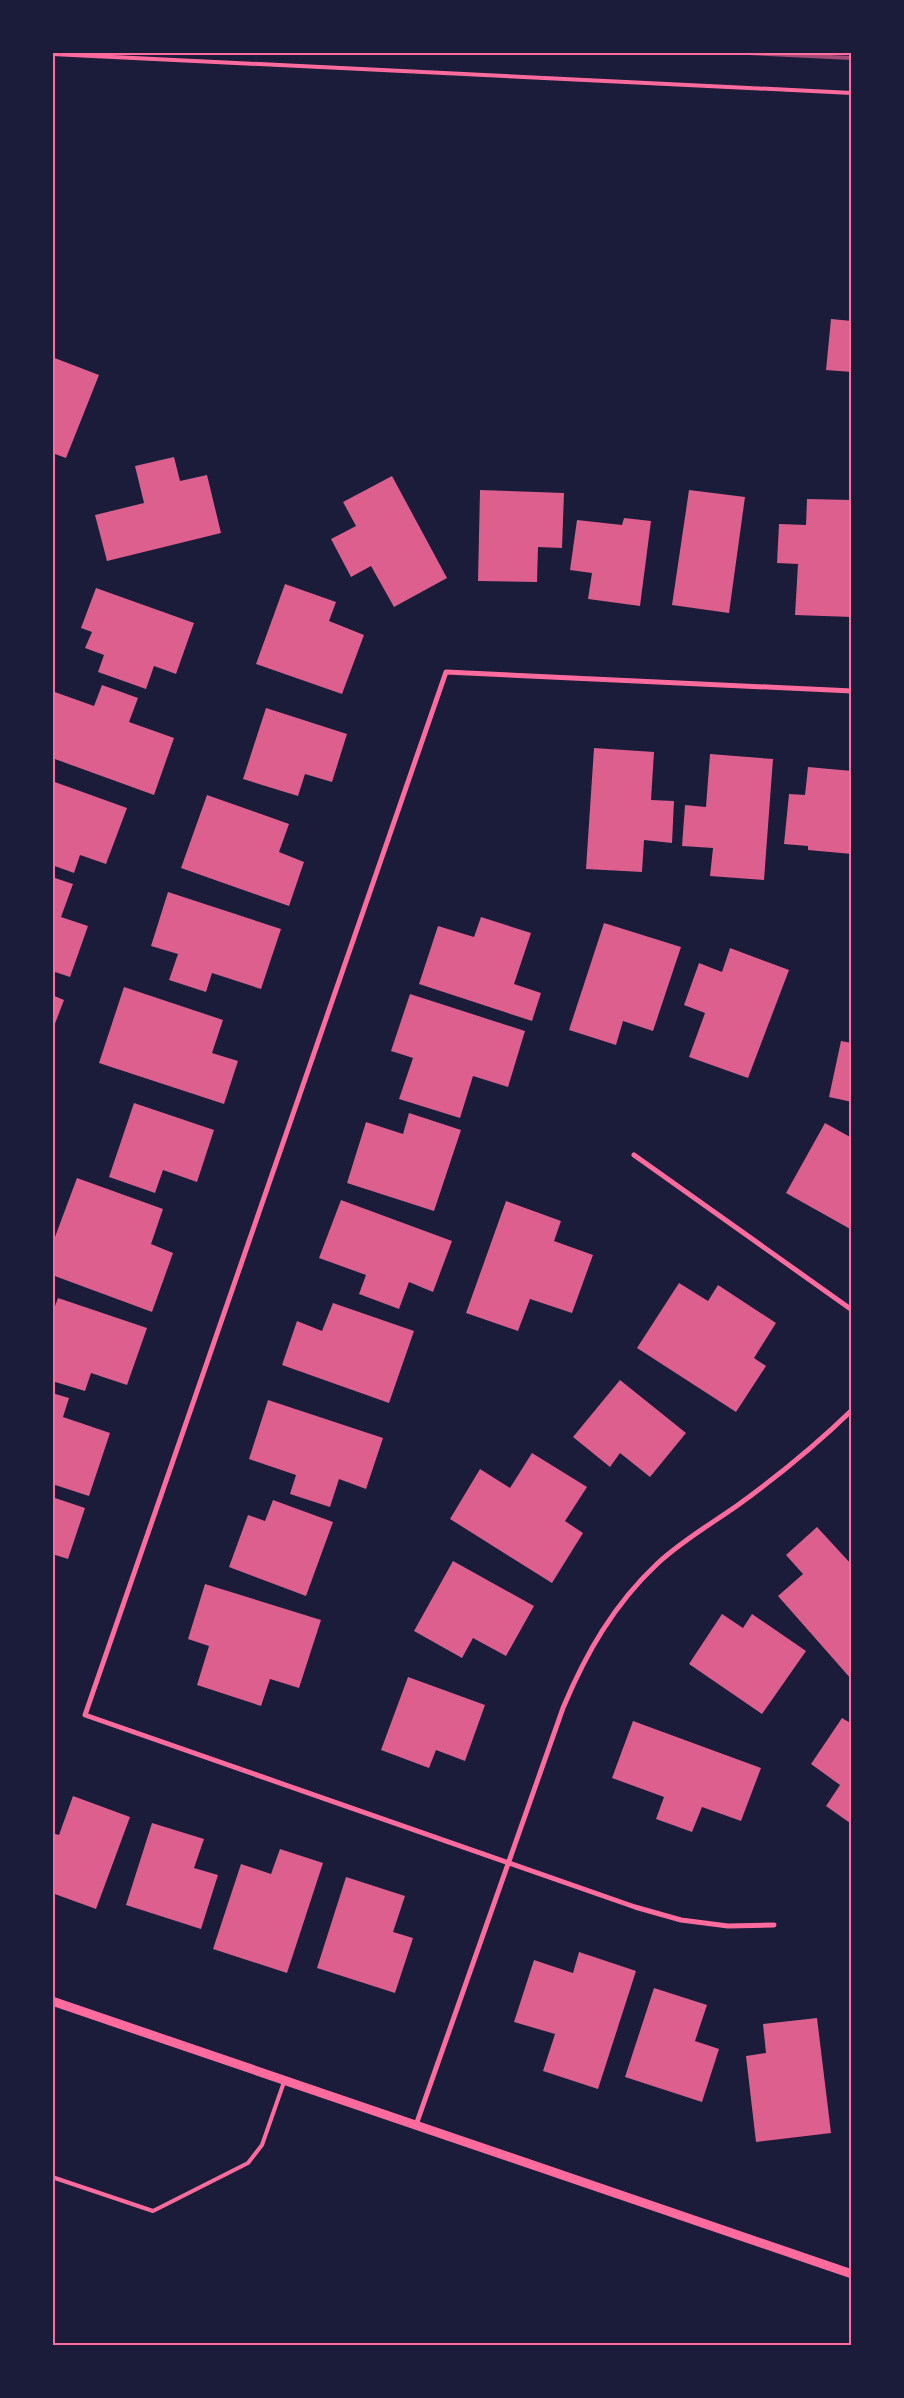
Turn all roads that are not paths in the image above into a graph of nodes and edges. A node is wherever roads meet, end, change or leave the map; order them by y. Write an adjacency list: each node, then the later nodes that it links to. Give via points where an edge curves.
1 (52, 54): 2 (lane)
2 (852, 93)
3 (852, 690): 7 (street, via 446,672 85,1715)
4 (634, 1155): 5 (street)
5 (852, 1310)
6 (852, 1410): 7 (street, via 779,1475 685,1540 658,1563 601,1630 563,1708)
7 (508, 1863): 8 (street, via 681,1920 728,1926); 11 (street)
8 (774, 1925)
9 (52, 2001): 10 (street)
10 (285, 2081): 11 (street); 12 (lane, via 262,2146 248,2163 153,2211)
11 (416, 2126): 13 (street)
12 (52, 2177)
13 (852, 2274)

